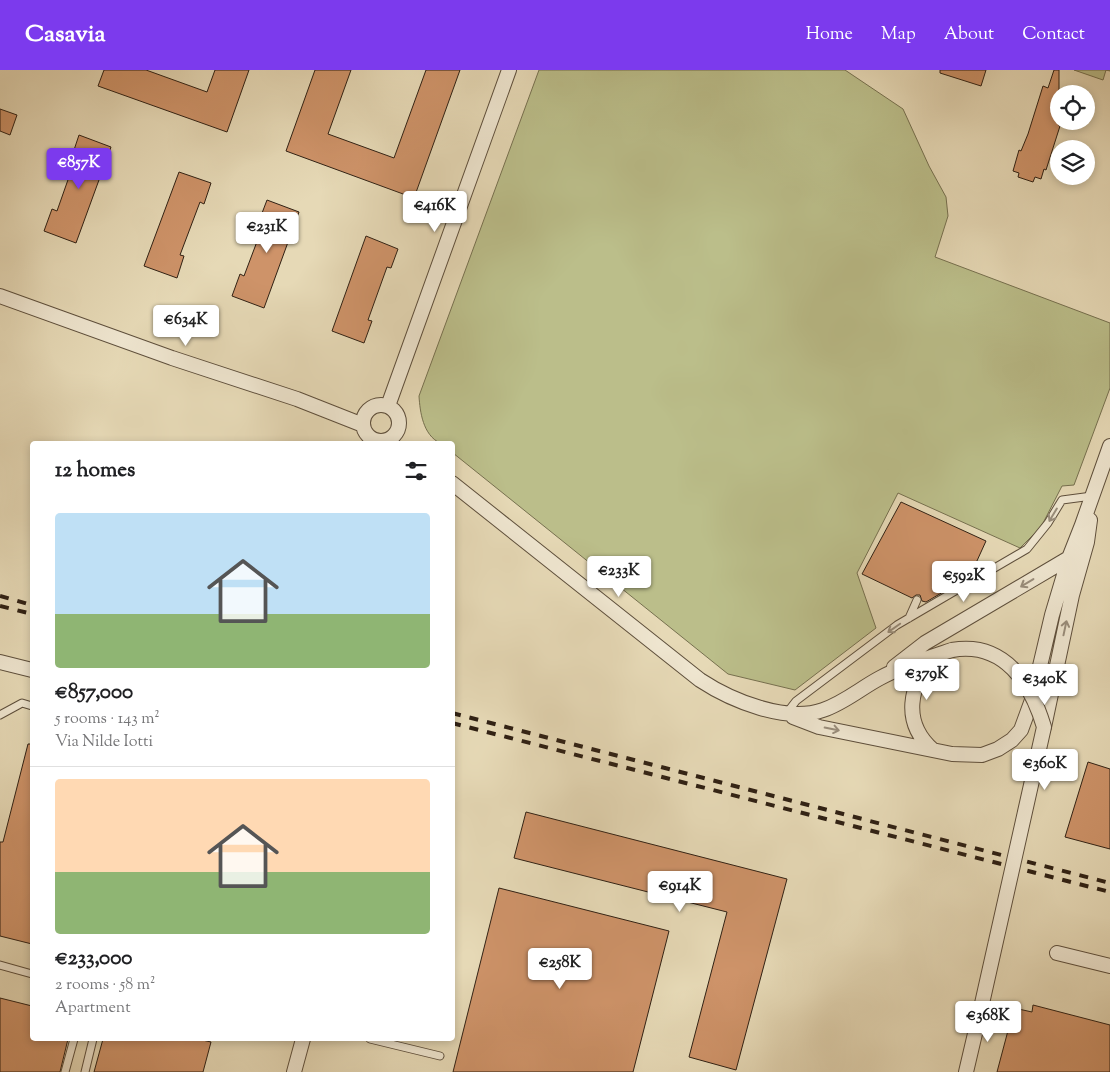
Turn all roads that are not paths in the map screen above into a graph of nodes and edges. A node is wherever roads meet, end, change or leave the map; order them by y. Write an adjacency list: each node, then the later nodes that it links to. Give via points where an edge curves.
1 (509, 70): 3 (street)
2 (0, 296): 4 (street)
3 (388, 406): 4 (street, via 373,406 363,418); 5 (street, via 398,419)
4 (363, 425): 5 (street, via 368,436 378,441)
5 (400, 439)
6 (1110, 446): 8 (street)
7 (455, 485): 17 (street, via 700,680 726,695)
8 (1092, 496): 9 (street); 11 (lane, one-way to 11, via 1062,500 1028,550); 19 (street, one-way to 8, via 1072,595 1087,542)
9 (1069, 558): 15 (street, one-way to 15, via 925,643); 20 (street, via 1032,700 1018,735 998,749 982,755)
10 (917, 600): 11 (lane)
11 (909, 618): 17 (lane, one-way to 17, via 796,702)
12 (945, 652): 15 (street); 19 (street, bridge, via 960,648 986,652 1014,669 1038,704); 20 (street, via 929,663 919,678 912,702 917,730)
13 (0, 662): 14 (street)
14 (30, 670)
15 (881, 678): 17 (street, via 828,708 810,714)
16 (30, 705): 18 (lane, via 22,703)
17 (786, 714): 20 (street, one-way to 20, via 819,727)
18 (0, 715)
19 (1044, 727): 33 (street, bridge)
20 (933, 750)
21 (1058, 953): 23 (street)
22 (0, 966): 24 (lane)
23 (1110, 966)
24 (30, 974)
25 (73, 1041): 30 (lane)
26 (92, 1041): 31 (lane)
27 (299, 1041): 32 (street)
28 (378, 1041): 29 (lane)
29 (440, 1056)
30 (65, 1072)
31 (84, 1072)
32 (294, 1072)
33 (966, 1072)

